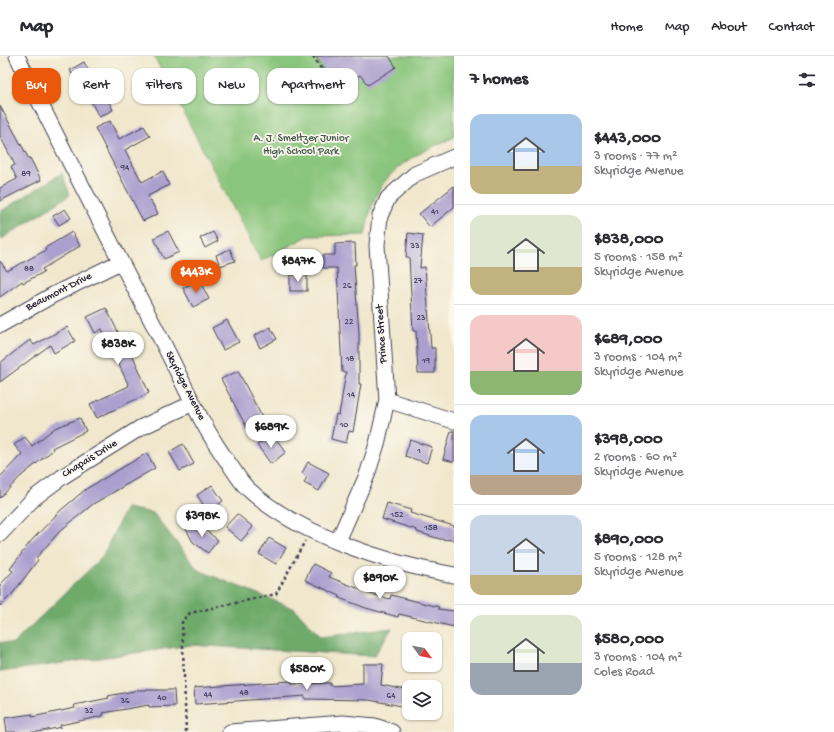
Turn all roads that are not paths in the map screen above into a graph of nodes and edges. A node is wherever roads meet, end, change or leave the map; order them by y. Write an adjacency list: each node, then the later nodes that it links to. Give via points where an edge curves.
1 (17, 56): 3 (street, Skyridge Avenue)
2 (454, 157): 5 (street, Prince Street, via 415,174 388,198 380,216 377,245)
3 (120, 262): 4 (street, Beaumont Drive); 6 (street, Skyridge Avenue)
4 (0, 324)
5 (387, 400): 7 (street); 9 (street, Prince Street, via 367,475)
6 (193, 403): 8 (street, Chapais Drive, via 140,428 62,477 34,498); 9 (street, Skyridge Avenue, via 215,444 246,487 267,505)
7 (454, 421)
8 (0, 534)
9 (338, 541): 10 (street, Skyridge Avenue, via 384,558)
10 (454, 575)
11 (230, 732): 12 (street, via 343,723 375,726)
12 (392, 732)

